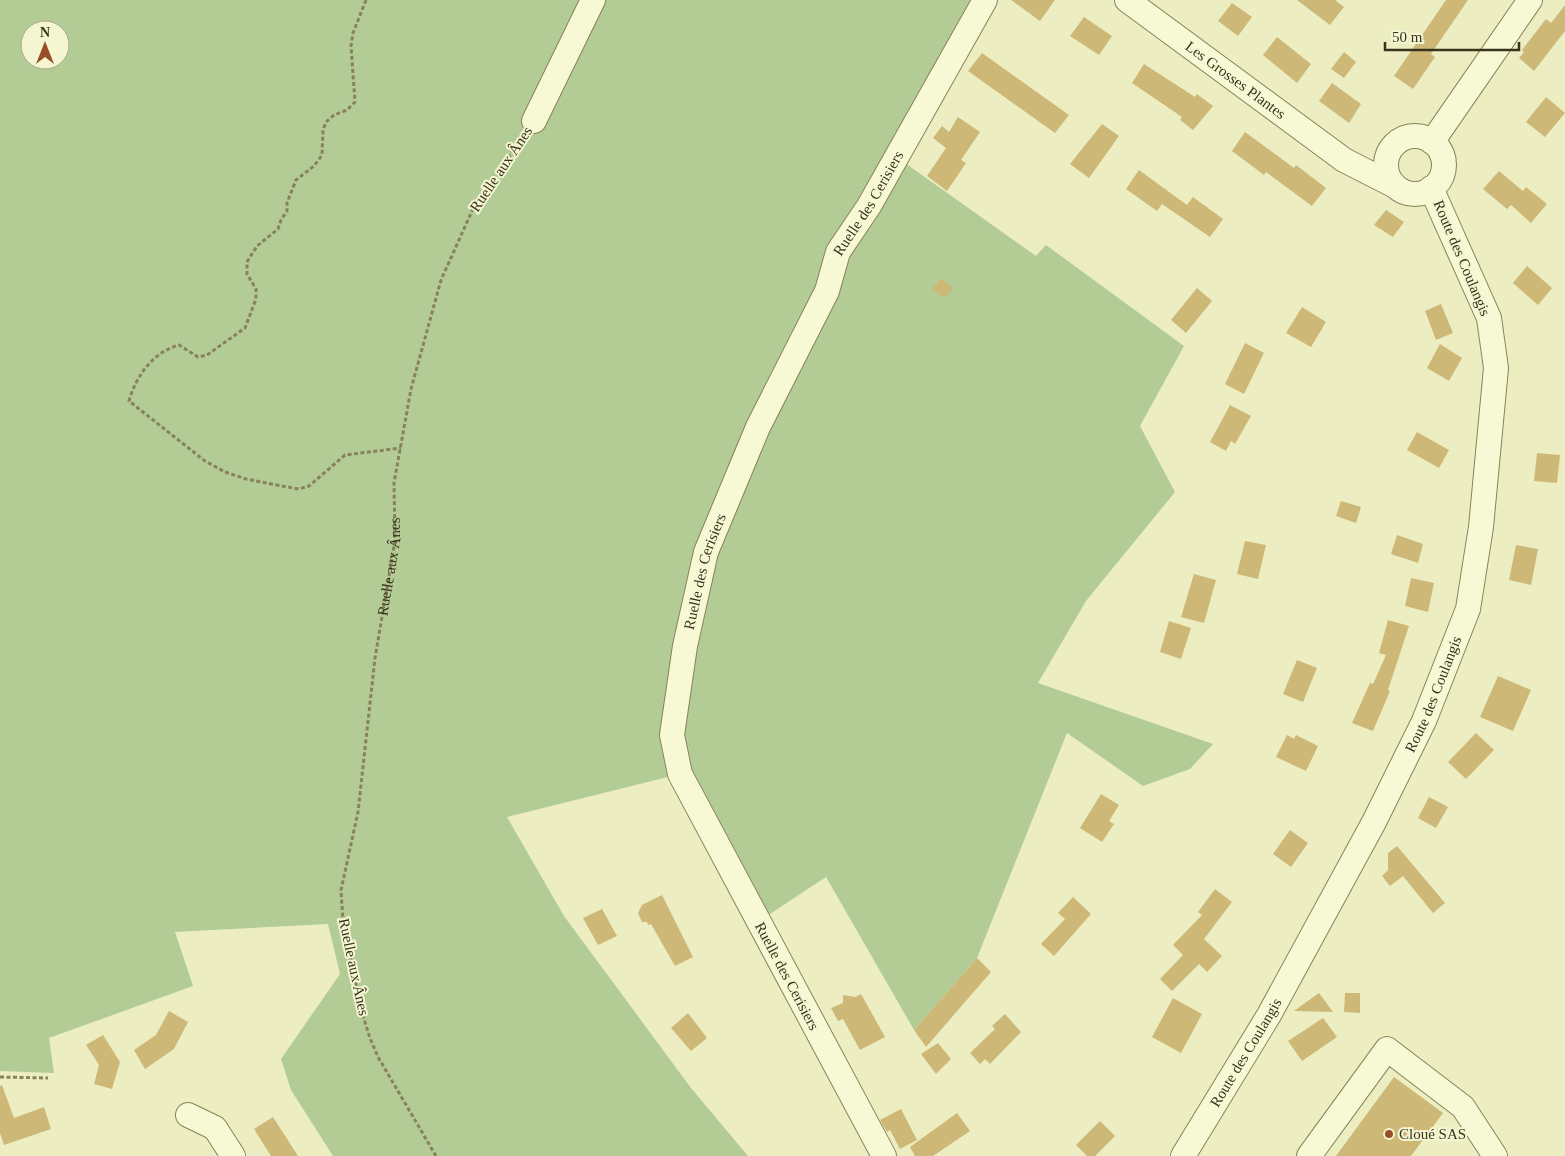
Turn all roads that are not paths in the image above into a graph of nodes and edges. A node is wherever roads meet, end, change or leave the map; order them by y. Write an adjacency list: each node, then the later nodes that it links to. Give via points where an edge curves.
1 (593, 0): 5 (street, Ruelle aux Ânes)
2 (985, 0): 13 (street, Ruelle des Cerisiers, via 869,206 838,252 827,291 758,427 706,552 685,646 672,735 680,774)
3 (1127, 0): 8 (street, Les Grosses Plantes)
4 (1530, 0): 6 (street)
5 (534, 121)
6 (1432, 142): 7 (street, via 1424,137 1405,138 1390,149); 10 (street, via 1439,148 1444,165 1438,182)
7 (1387, 158): 8 (street); 9 (street, via 1386,168)
8 (1344, 160): 9 (street, Les Grosses Plantes)
9 (1395, 186): 10 (street, via 1409,193)
10 (1432, 188): 14 (street, Route des Coulangis, via 1489,318 1496,368 1481,527 1468,609 1424,721 1374,822 1270,1015)
11 (188, 1115): 12 (street, via 215,1128)
12 (233, 1156)
13 (884, 1156)
14 (1183, 1156)
15 (1309, 1156): 16 (street, via 1387,1049 1463,1107)
16 (1495, 1156)

